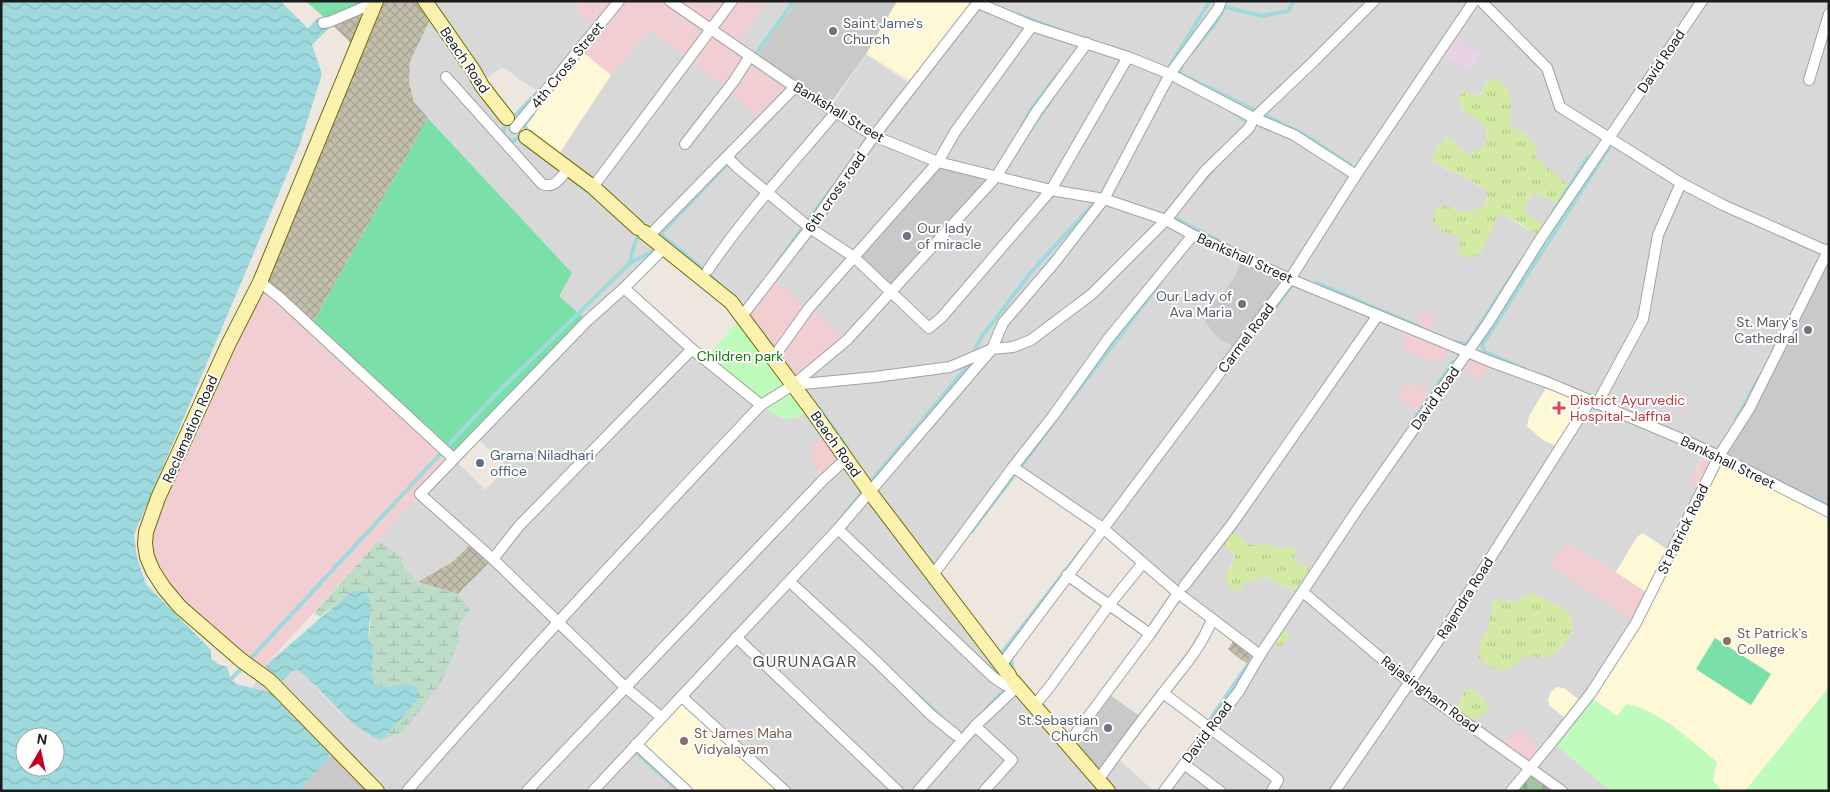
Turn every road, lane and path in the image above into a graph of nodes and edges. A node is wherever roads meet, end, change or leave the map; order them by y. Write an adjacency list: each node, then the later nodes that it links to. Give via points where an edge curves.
1 (425, 1): 25 (main road, Beach Road, via 482,86)
2 (619, 1): 25 (street, 4th Cross Street)
3 (670, 1): 15 (street, Bankshall Street)
4 (732, 1): 15 (street)
5 (1220, 1): 19 (street, via 1218,9)
6 (1374, 1): 24 (street)
7 (1474, 1): 32 (street, Carmel Road)
8 (1481, 1): 27 (street, via 1547,68 1560,108)
9 (1702, 1): 27 (street, David Road)
10 (375, 2): 13 (street); 48 (main road, Reclamation Road)
11 (978, 2): 14 (street); 26 (street, 6th cross road)
12 (1829, 14): 21 (street)
13 (323, 23)
14 (1032, 26): 16 (street); 30 (street, via 960,124)
15 (712, 30): 17 (street, Bankshall Street); 35 (street)
16 (1087, 43): 18 (street); 33 (street)
17 (750, 56): 22 (street, Bankshall Street); 28 (street)
18 (1128, 57): 19 (street); 36 (street)
19 (1170, 74): 24 (street); 38 (street)
20 (446, 77): 31 (street, via 542,184 554,185)
21 (1809, 80)
22 (795, 86): 23 (street, Bankshall Street); 29 (street)
23 (836, 112): 26 (street, Bankshall Street); 37 (street)
24 (1254, 118): 32 (street, via 1294,136); 39 (street, via 1249,128 1205,170)
25 (517, 129): 31 (main road, Beach Road)
26 (874, 136): 30 (street, Bankshall Street); 40 (street, 6th cross road)
27 (1608, 138): 34 (street); 55 (street, David Road)
28 (685, 144)
29 (727, 157): 37 (street); 41 (street)
30 (938, 162): 33 (street, Bankshall Street); 45 (street)
31 (568, 169): 35 (main road, Beach Road)
32 (1356, 175): 47 (street, Carmel Road)
33 (996, 177): 36 (street, Bankshall Street); 50 (street)
34 (1681, 183): 44 (street); 58 (street, Rajendra Road, via 1658,235 1643,318)
35 (593, 187): 41 (main road, Beach Road)
36 (1051, 190): 38 (street, Bankshall Street); 50 (street, via 929,328)
37 (767, 192): 40 (street); 46 (street)
38 (1104, 199): 39 (street, Bankshall Street); 54 (street, via 1009,316)
39 (1166, 220): 42 (street, Bankshall Street); 54 (street, via 1077,306 1031,340)
40 (810, 228): 45 (street); 51 (street, 6th cross road)
41 (644, 232): 43 (main road, Beach Road)
42 (1193, 235): 47 (street, Bankshall Street); 63 (street, via 1112,334)
43 (664, 248): 46 (main road, Beach Road); 49 (street)
44 (1828, 251): 60 (street, St Patrick Road, via 1748,409)
45 (854, 258): 50 (street); 56 (street, via 809,308)
46 (705, 274): 56 (main road, Beach Road, via 731,302)
47 (1290, 279): 52 (street, Bankshall Street); 66 (street, Carmel Road)
48 (260, 282): 61 (street); 96 (main road, Reclamation Road, via 158,498 146,532 147,558 153,572 180,607 270,681)
49 (624, 288): 53 (street); 61 (street, via 587,321)
50 (891, 291): 57 (street, via 847,340)
51 (746, 310)
52 (1378, 315): 55 (street, Bankshall Street); 73 (street, via 1232,524)
53 (692, 349): 59 (street); 68 (street, via 519,526)
54 (992, 350): 57 (street, via 950,367); 64 (street)
55 (1467, 351): 58 (street, Bankshall Street); 74 (street, David Road)
56 (773, 358): 57 (main road, Beach Road)
57 (793, 385): 59 (street); 62 (main road, Beach Road)
58 (1594, 402): 60 (street, Bankshall Street); 82 (street, Rajendra Road)
59 (761, 405): 77 (street)
60 (1719, 456): 65 (street, Bankshall Street); 94 (street, St Patrick Road, via 1636,623 1591,693)
61 (453, 458): 68 (street, via 420,494)
62 (846, 459): 64 (main road, Beach Road); 83 (street)
63 (1013, 467): 66 (street); 71 (street)
64 (869, 491): 67 (street); 71 (main road, Beach Road)
65 (1829, 512)
66 (1104, 529): 69 (street); 70 (street, Carmel Road)
67 (838, 530): 72 (street); 81 (street, via 993,677 1006,685)
68 (493, 559): 77 (street)
69 (1143, 563): 73 (street); 75 (street)
70 (1067, 574): 75 (street); 81 (street, Carmel Road)
71 (933, 575): 81 (main road, Beach Road)
72 (790, 582): 79 (street); 90 (street)
73 (1181, 590): 76 (street); 78 (street)
74 (1303, 592): 80 (street, David Road); 82 (street, Rajasingham Road)
75 (1109, 605): 78 (street); 86 (street)
76 (1212, 620): 80 (street); 84 (street, via 1192,658)
77 (558, 623): 83 (street); 97 (street)
78 (1150, 634): 92 (street)
79 (736, 638): 85 (street); 102 (street)
80 (1260, 654): 89 (street, David Road)
81 (1010, 676): 86 (main road, Beach Road); 88 (street, Carmel Road)
82 (1409, 682): 94 (street, Rajasingham Road); 109 (street, Rajendra Road)
83 (625, 688): 87 (street); 98 (street)
84 (1163, 693): 89 (street); 95 (street)
85 (681, 696): 87 (street); 101 (street)
86 (1034, 706): 92 (main road, Beach Road)
87 (661, 717): 91 (street)
88 (975, 726): 103 (street, Carmel Road); 104 (street, via 1012,760)
89 (1210, 728): 93 (street, David Road); 108 (street, via 1278,780)
90 (956, 736)
91 (636, 744): 99 (street); 100 (street)
92 (1067, 745): 95 (main road, Beach Road)
93 (1184, 764): 106 (street, David Road); 107 (street)
94 (1530, 768): 110 (street, St Patrick Road); 111 (street, Rajasingham Road)
95 (1098, 780): 105 (main road, Beach Road)
96 (377, 791)
97 (407, 791)
98 (527, 791)
99 (593, 791)
100 (687, 791)
101 (785, 791)
102 (898, 791)
103 (918, 791)
104 (984, 791)
105 (1108, 791)
106 (1164, 791)
107 (1220, 791)
108 (1272, 791)
109 (1334, 791)
110 (1511, 791)
111 (1562, 791)

